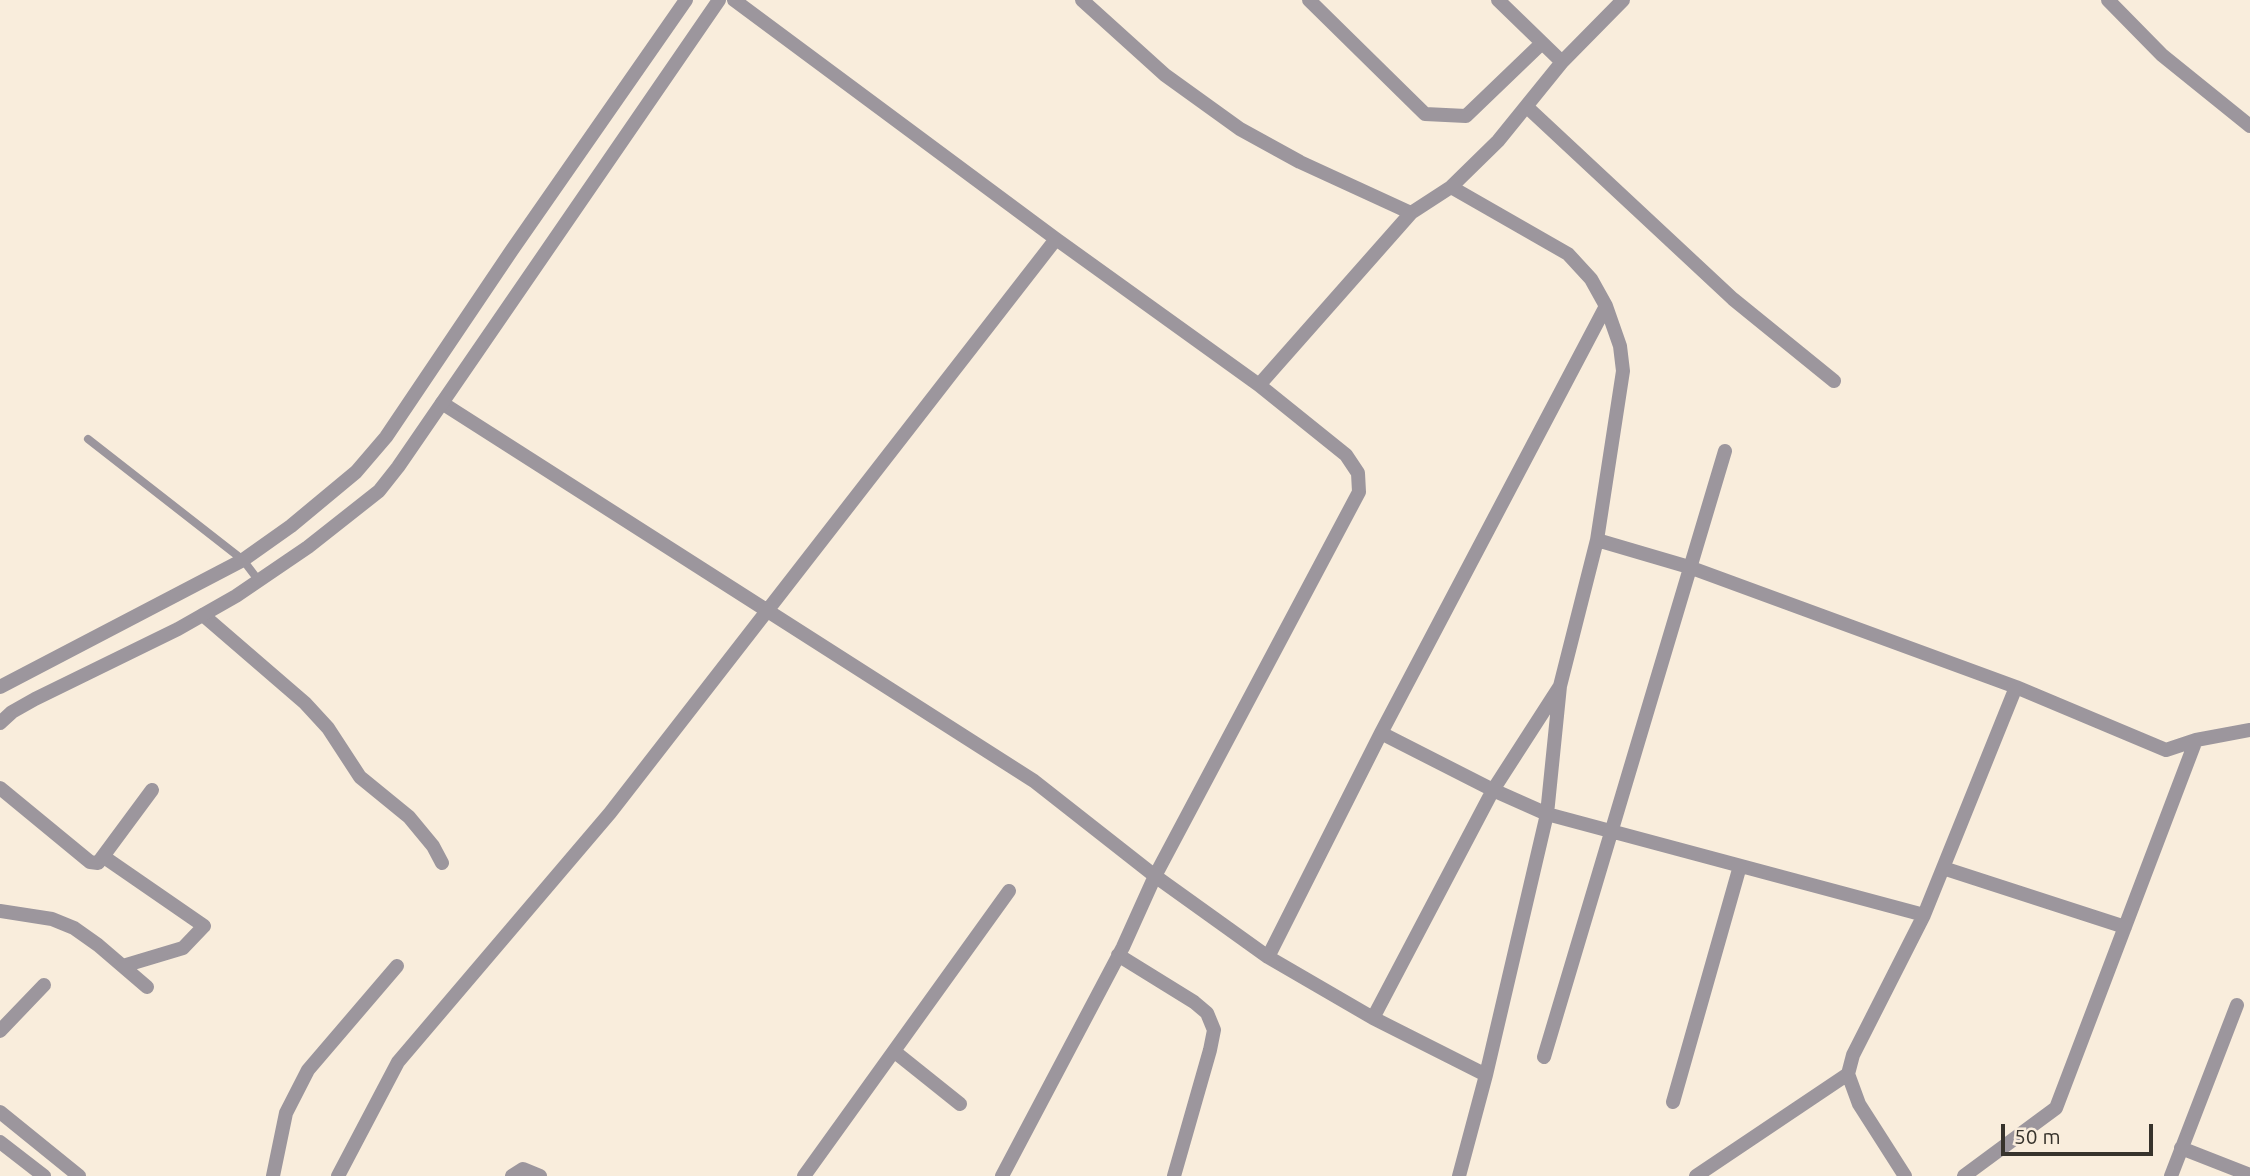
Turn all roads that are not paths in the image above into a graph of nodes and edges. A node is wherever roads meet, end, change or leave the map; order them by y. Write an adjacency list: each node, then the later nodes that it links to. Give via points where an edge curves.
1 (686, 0): 24 (street, via 386,437 329,498)
2 (719, 0): 20 (street)
3 (734, 0): 16 (street)
4 (1082, 0): 9 (street)
5 (1309, 0): 10 (street, via 1425,114 1466,116)
6 (1498, 0): 10 (street)
7 (1623, 0): 11 (street)
8 (2109, 0): 13 (street, via 2162,55)
9 (1099, 5): 15 (street, via 1166,75 1240,130)
10 (1542, 43): 11 (street)
11 (1562, 62): 12 (street)
12 (1527, 107): 14 (street); 18 (street, via 1733,299)
13 (2250, 126)
14 (1455, 184): 15 (street); 17 (street, via 1568,254 1591,279)
15 (1411, 213): 19 (street)
16 (1056, 239): 19 (street); 27 (street)
17 (1606, 306): 23 (street, via 1623,371); 34 (street)
18 (1834, 381)
19 (1259, 385): 45 (street, via 1346,454 1358,473 1359,492)
20 (442, 403): 26 (street, via 379,491); 27 (street)
21 (88, 439): 24 (lane)
22 (1725, 451): 25 (street)
23 (1597, 540): 25 (street); 30 (street)
24 (243, 560): 26 (lane); 29 (street)
25 (1689, 567): 31 (street); 40 (street)
26 (259, 581): 28 (street)
27 (767, 609): 45 (street, via 1034,780); 73 (street, via 610,813 398,1062)
28 (203, 615): 32 (street, via 35,699); 42 (street, via 305,703 328,728 360,777 409,817)
29 (0, 687)
30 (1560, 687): 38 (street); 39 (street)
31 (2016, 687): 35 (street, via 2166,750); 44 (street)
32 (0, 723)
33 (2250, 730): 35 (street)
34 (1381, 733): 38 (street); 51 (street)
35 (2196, 740): 49 (street)
36 (0, 788): 41 (street, via 90,862 98,863)
37 (152, 790): 41 (street)
38 (1493, 790): 39 (street); 57 (street)
39 (1548, 814): 40 (street); 62 (street)
40 (1612, 832): 43 (street); 60 (street)
41 (104, 857): 52 (street, via 204,926 183,948)
42 (442, 863)
43 (1740, 866): 48 (street); 63 (street)
44 (1943, 868): 48 (street); 49 (street)
45 (1155, 876): 50 (street); 51 (street)
46 (1009, 891): 59 (street)
47 (0, 911): 52 (street, via 52,919 74,928)
48 (1924, 915): 61 (street, via 1853,1055)
49 (2125, 927): 81 (street, via 2056,1108)
50 (1118, 955): 77 (street); 78 (street, via 1194,1002 1207,1013 1214,1030)
51 (1268, 957): 57 (street)
52 (123, 966): 55 (street)
53 (397, 966): 72 (street, via 308,1070 285,1113)
54 (44, 985): 58 (street)
55 (148, 988)
56 (2237, 1004): 67 (street)
57 (1373, 1018): 62 (street)
58 (0, 1031)
59 (895, 1052): 64 (street); 76 (street)
60 (1544, 1057)
61 (1848, 1074): 68 (street, via 1859,1104); 80 (street)
62 (1486, 1075): 79 (street)
63 (1673, 1102)
64 (960, 1104)
65 (0, 1112): 71 (street)
66 (0, 1142): 70 (street)
67 (2181, 1149): 69 (street); 82 (street)
68 (1899, 1174)
69 (2250, 1175)
70 (44, 1176)
71 (79, 1176)
72 (273, 1176)
73 (338, 1176)
74 (512, 1176): 75 (street, via 523,1169)
75 (540, 1176)
76 (804, 1176)
77 (1002, 1176)
78 (1174, 1176)
79 (1458, 1176)
80 (1696, 1176)
81 (1964, 1176)
82 (2171, 1176)

